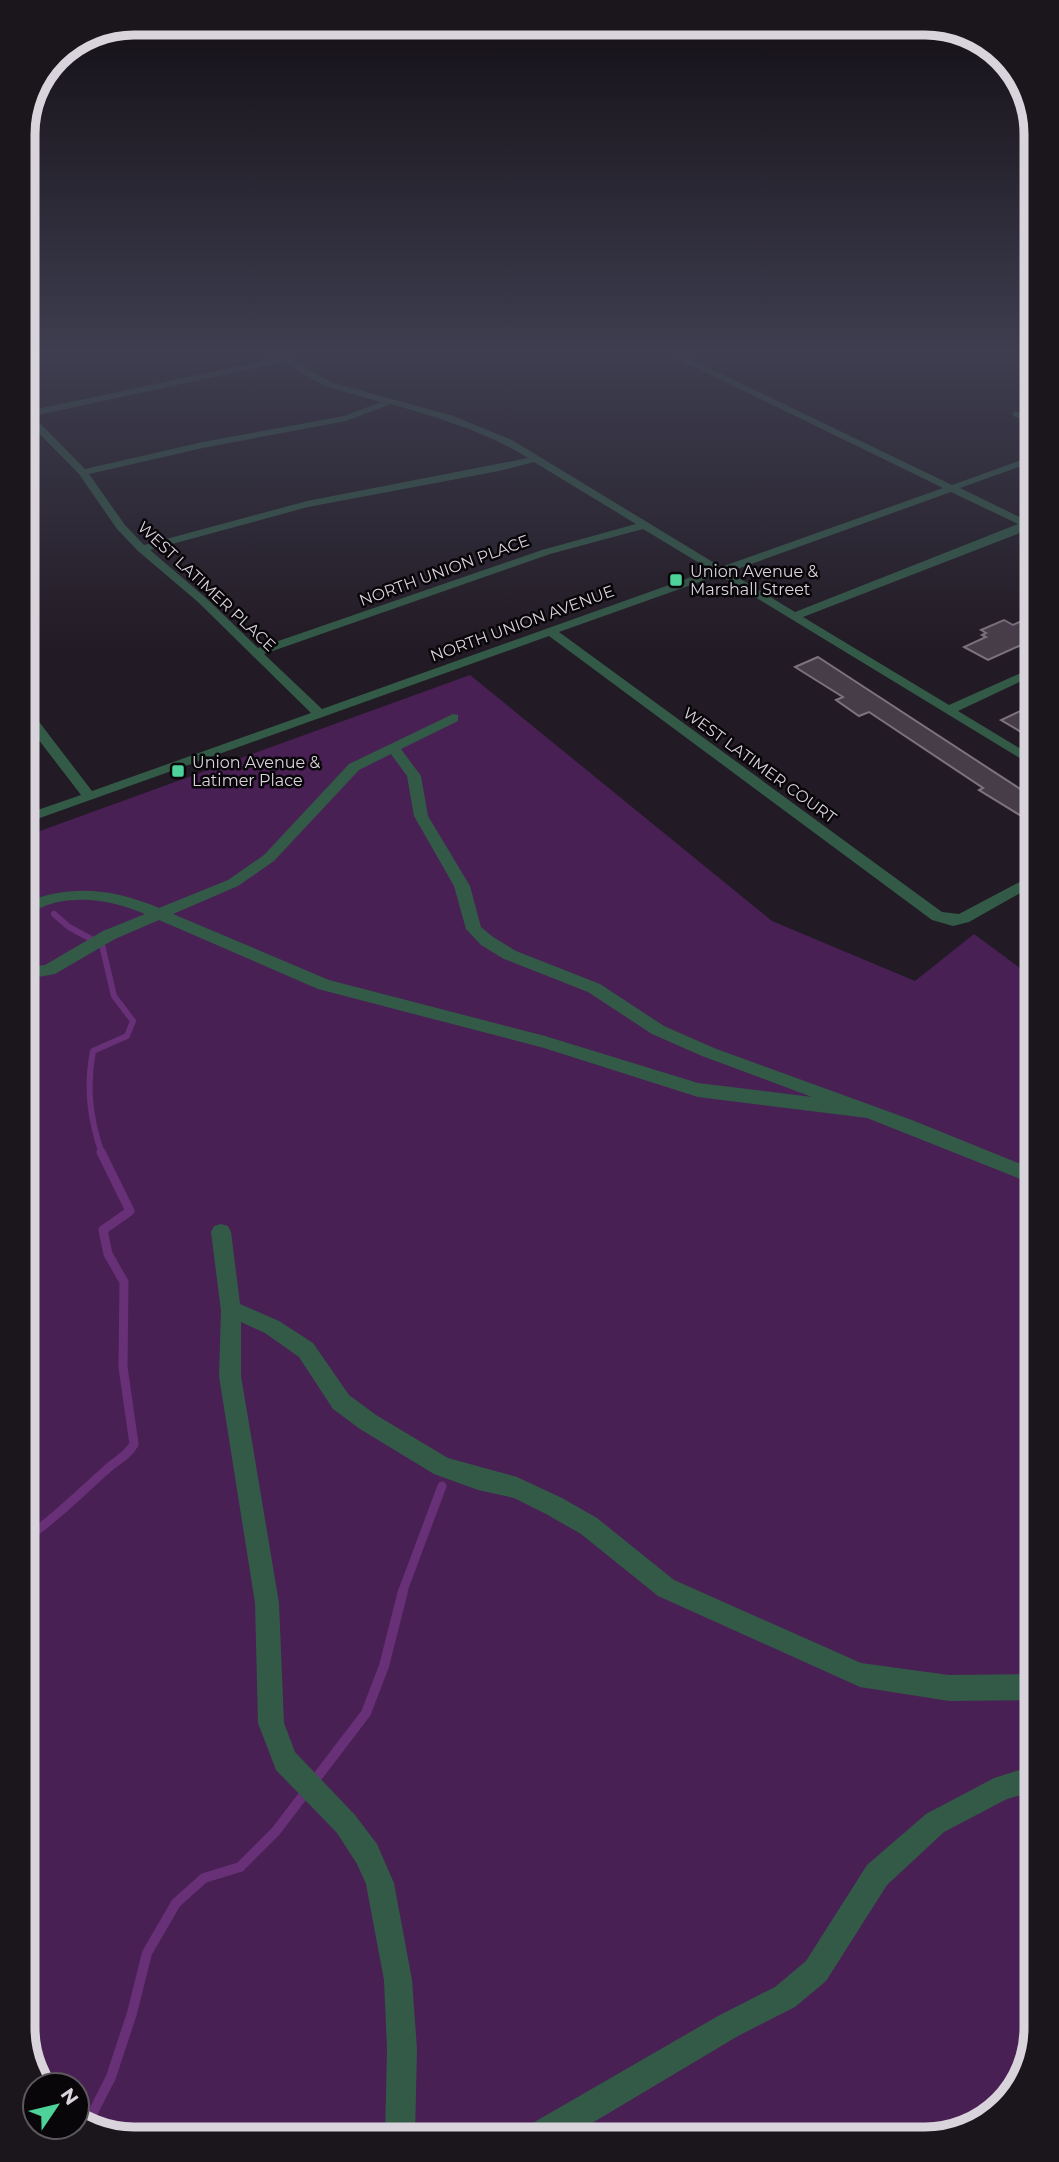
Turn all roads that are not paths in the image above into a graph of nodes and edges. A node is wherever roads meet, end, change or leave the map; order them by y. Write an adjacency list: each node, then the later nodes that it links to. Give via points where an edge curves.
1 (64, 453): 7 (street, WEST LATIMER PLACE)
2 (168, 453): 7 (street)
3 (528, 453): 5 (street)
4 (876, 453): 8 (street)
5 (537, 458): 9 (street); 12 (street, via 307,504)
6 (1024, 462): 8 (street, NORTH UNION AVENUE)
7 (83, 472): 12 (street, WEST LATIMER PLACE)
8 (951, 489): 10 (street); 13 (street, NORTH UNION AVENUE)
9 (645, 524): 13 (street); 16 (street, NORTH UNION PLACE, via 533,556)
10 (1024, 524)
11 (1024, 528): 14 (street)
12 (142, 549): 16 (street, WEST LATIMER PLACE)
13 (721, 570): 14 (street); 15 (street, NORTH UNION AVENUE)
14 (794, 616): 18 (street)
15 (550, 631): 19 (street, NORTH UNION AVENUE); 26 (street, WEST LATIMER COURT, via 928,911 953,920 964,918)
16 (257, 652): 19 (street, WEST LATIMER PLACE)
17 (1024, 676): 18 (street)
18 (949, 710): 23 (street)
19 (320, 714): 24 (street, NORTH UNION AVENUE)
20 (453, 718): 22 (street)
21 (35, 733): 24 (street)
22 (394, 748): 28 (street, via 346,773 260,866 218,891); 30 (street, via 414,776 422,821 462,886 477,934 510,954 594,988 669,1035)
23 (1024, 757)
24 (89, 796): 25 (street, NORTH UNION AVENUE)
25 (35, 816)
26 (1024, 885)
27 (35, 904): 28 (street, via 86,894 129,901)
28 (160, 913): 29 (street, via 109,935 49,970); 30 (street, via 324,985 532,1038 698,1090)
29 (35, 972)
30 (866, 1111): 31 (street)
31 (1024, 1173)
32 (221, 1232): 33 (street)
33 (231, 1311): 34 (street, via 272,1327 306,1350 341,1402 368,1422 442,1466 517,1488 554,1506 589,1526 666,1588 860,1675 949,1688); 36 (street, via 230,1376 267,1603 271,1723 285,1761 346,1824 380,1883 398,1980)
34 (1024, 1687)
35 (1024, 1782): 37 (street, via 1003,1787 935,1823 877,1874 816,1970 785,1997)
36 (400, 2127)
37 (556, 2127)

